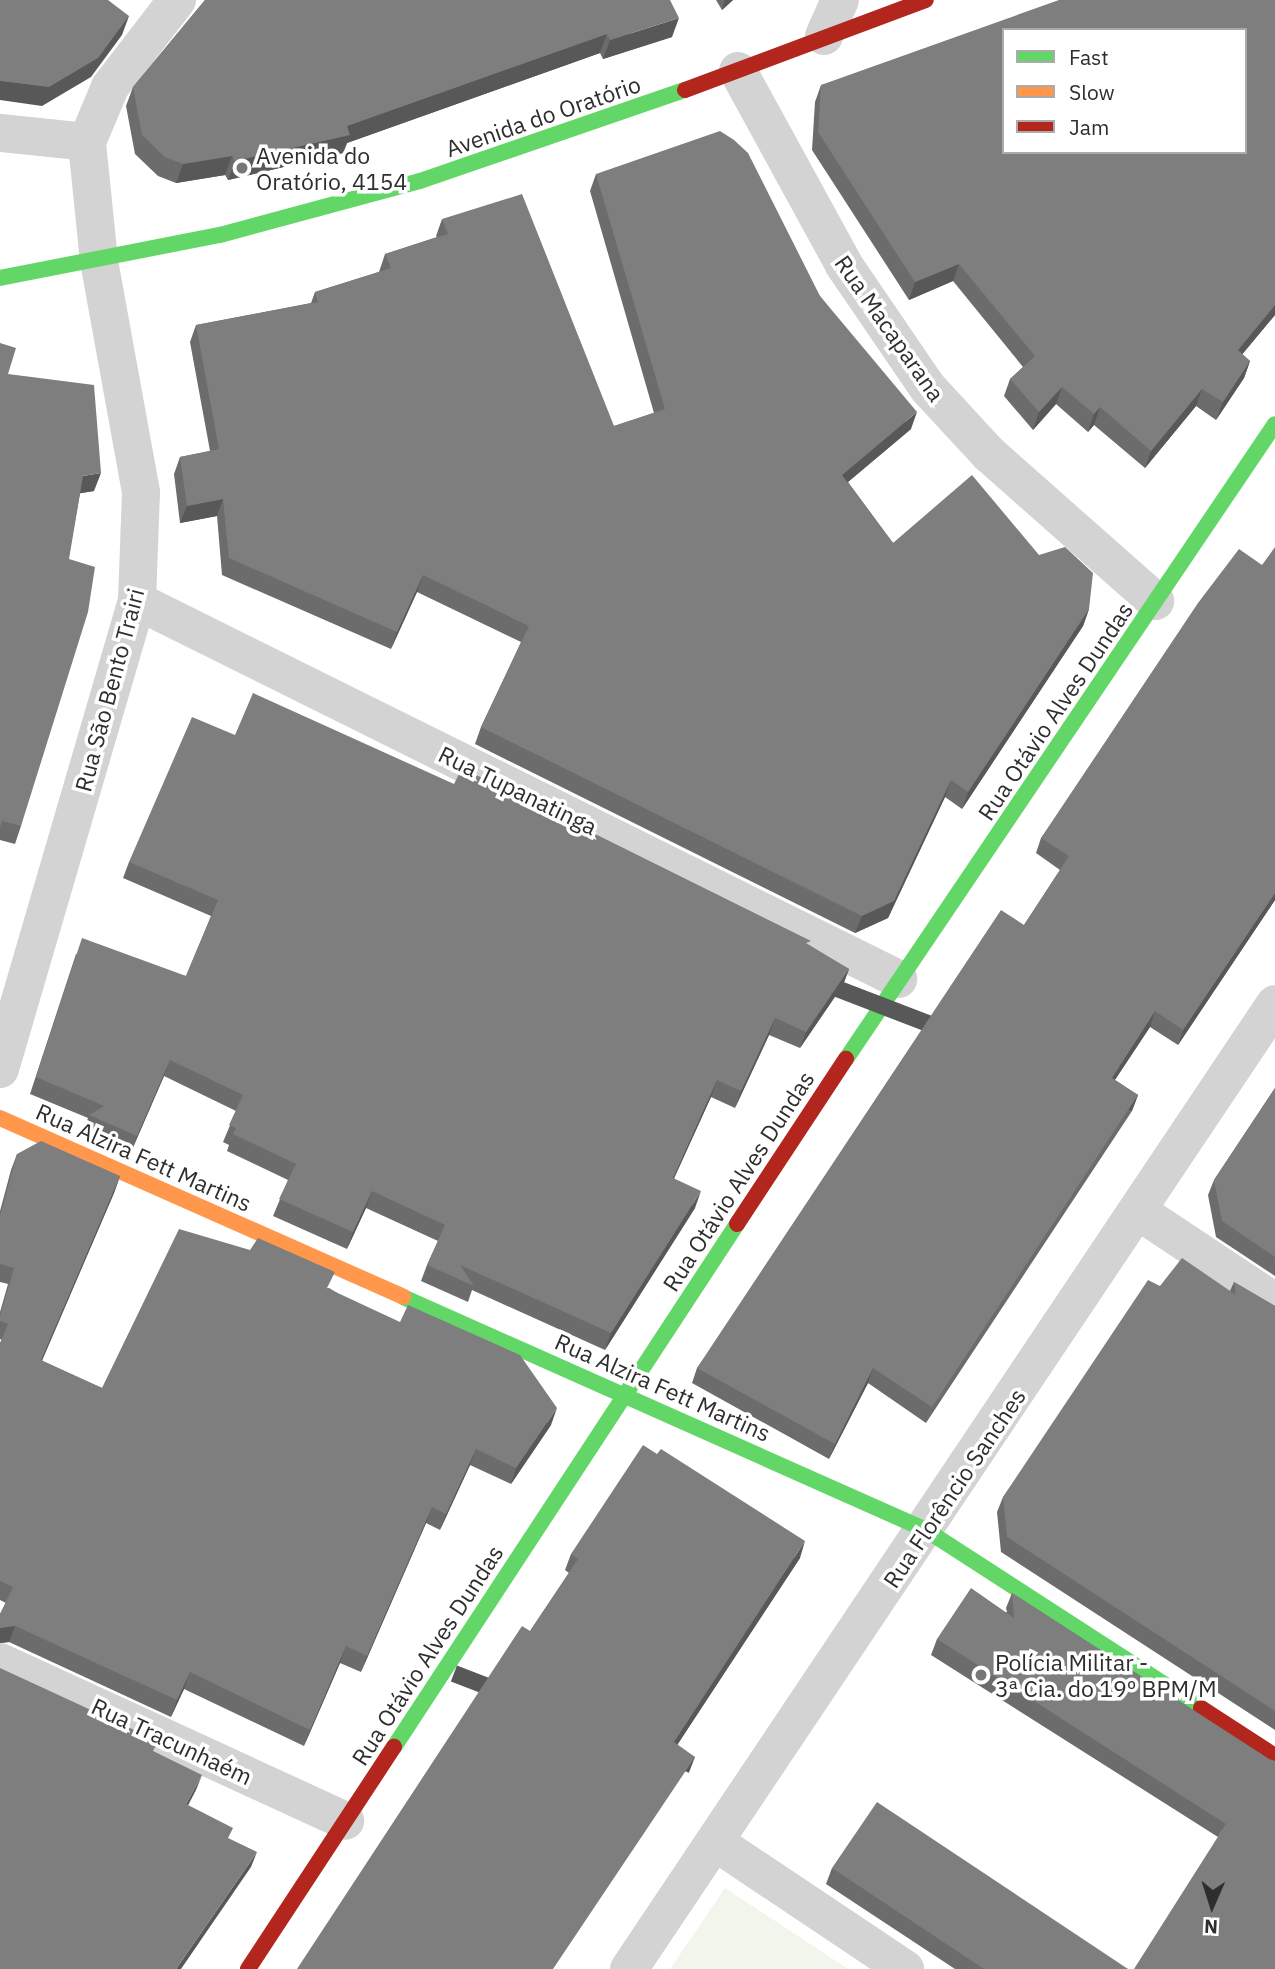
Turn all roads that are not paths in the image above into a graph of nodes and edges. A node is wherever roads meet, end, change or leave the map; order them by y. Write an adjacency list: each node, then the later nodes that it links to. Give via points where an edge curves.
1 (177, 0): 7 (street, via 110,88)
2 (840, 0): 4 (street)
3 (926, 0): 4 (street, Avenida do Oratório)
4 (824, 36): 5 (street, Avenida do Oratório)
5 (738, 71): 8 (street, Avenida do Oratório, via 420,181); 12 (street, Rua Macaparana, via 844,265 928,388 1009,472)
6 (0, 133): 7 (street)
7 (87, 142): 8 (street, Rua São Bento Trairi)
8 (99, 261): 9 (street, Avenida do Oratório); 11 (street, Rua São Bento Trairi, via 141,492)
9 (0, 278)
10 (1275, 424): 12 (street, Rua Otávio Alves Dundas)
11 (137, 601): 13 (street, Rua Tupanatinga); 15 (street, Rua São Bento Trairi)
12 (1156, 601): 13 (street, Rua Otávio Alves Dundas)
13 (898, 979): 19 (street, Rua Otávio Alves Dundas)
14 (1275, 1004): 17 (street, Rua Florêncio Sanches)
15 (0, 1069)
16 (0, 1118): 19 (street, Rua Alzira Fett Martins)
17 (1138, 1211): 18 (street); 20 (street, Rua Florêncio Sanches)
18 (1275, 1302)
19 (624, 1395): 20 (street, Rua Alzira Fett Martins); 23 (street, Rua Otávio Alves Dundas)
20 (926, 1530): 22 (street, Rua Alzira Fett Martins); 24 (street, Rua Florêncio Sanches)
21 (0, 1662): 23 (street, Rua Tracunhaém)
22 (1275, 1756)
23 (345, 1821): 25 (street, Rua Otávio Alves Dundas)
24 (715, 1842): 26 (street, Rua Florêncio Sanches); 27 (street)
25 (248, 1969)
26 (629, 1969)
27 (905, 1969)

